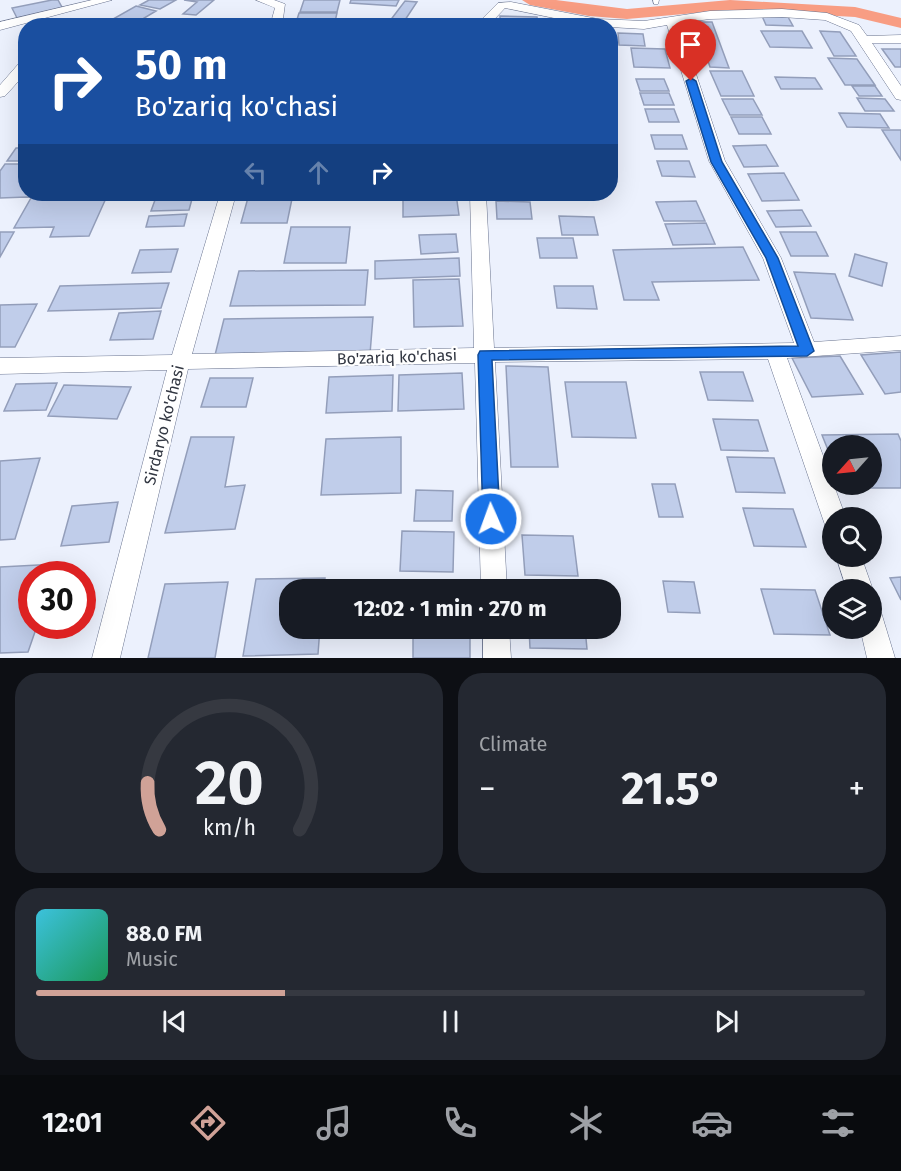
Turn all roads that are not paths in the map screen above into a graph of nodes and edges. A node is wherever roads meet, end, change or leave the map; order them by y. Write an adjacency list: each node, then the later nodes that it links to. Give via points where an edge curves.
1 (106, 0): 3 (street)
2 (262, 0): 4 (street, via 281,6)
3 (56, 18)
4 (278, 18)
5 (489, 18): 6 (street, via 502,5 511,5)
6 (574, 18)
7 (672, 21): 9 (street); 12 (street, via 710,15 827,16 855,28); 19 (street, via 717,162 772,258)
8 (18, 24): 10 (street)
9 (618, 24)
10 (0, 26)
11 (901, 39): 12 (street)
12 (861, 40): 15 (street)
13 (18, 73): 14 (street)
14 (0, 93)
15 (901, 96)
16 (226, 201): 22 (street, Sirdaryo ko'chasi)
17 (478, 201): 21 (street)
18 (901, 343): 19 (street, Bo'zariq ko'chasi)
19 (807, 351): 20 (street, Bo'zariq ko'chasi)
20 (775, 352): 21 (street, Bo'zariq ko'chasi); 24 (street)
21 (485, 355): 22 (street, Bo'zariq ko'chasi); 25 (street)
22 (179, 364): 23 (street, Bo'zariq ko'chasi); 28 (street, Sirdaryo ko'chasi)
23 (0, 366)
24 (830, 507)
25 (494, 579)
26 (496, 639): 29 (street)
27 (876, 639): 30 (street)
28 (106, 658)
29 (497, 658)
30 (881, 658)

